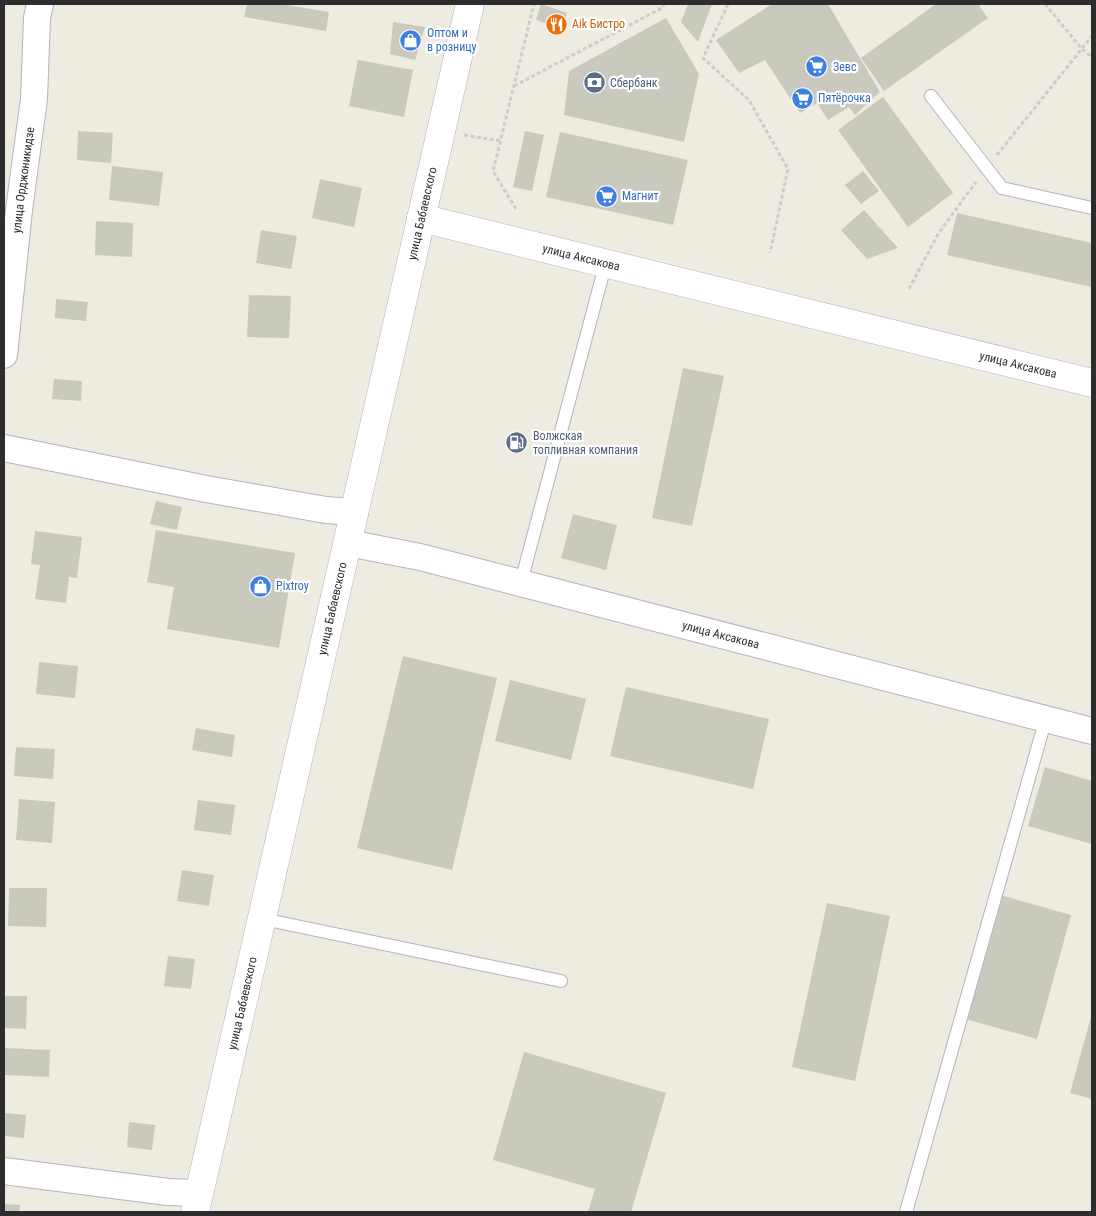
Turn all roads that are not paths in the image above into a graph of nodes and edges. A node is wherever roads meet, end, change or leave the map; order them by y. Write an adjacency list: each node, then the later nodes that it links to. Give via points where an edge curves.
1 (40, 4): 7 (street, улица Орджоникидзе, via 34,100)
2 (470, 4): 5 (main road, улица Бабаевского)
3 (931, 96): 4 (lane, via 1002,188)
4 (1092, 208)
5 (421, 218): 6 (main road, улица Аксакова); 10 (main road, улица Бабаевского)
6 (606, 262): 8 (main road, улица Аксакова); 12 (lane)
7 (4, 355)
8 (1092, 383)
9 (4, 448): 10 (street, via 206,489)
10 (355, 512): 11 (main road, улица Бабаевского)
11 (348, 542): 12 (street, улица Аксакова); 15 (main road, улица Бабаевского)
12 (521, 582): 13 (street, улица Аксакова)
13 (1046, 718): 14 (street, улица Аксакова); 19 (lane)
14 (1092, 731)
15 (263, 919): 16 (lane); 18 (main road, улица Бабаевского)
16 (561, 981)
17 (4, 1171): 18 (street, via 168,1192)
18 (197, 1203)
19 (906, 1212)

